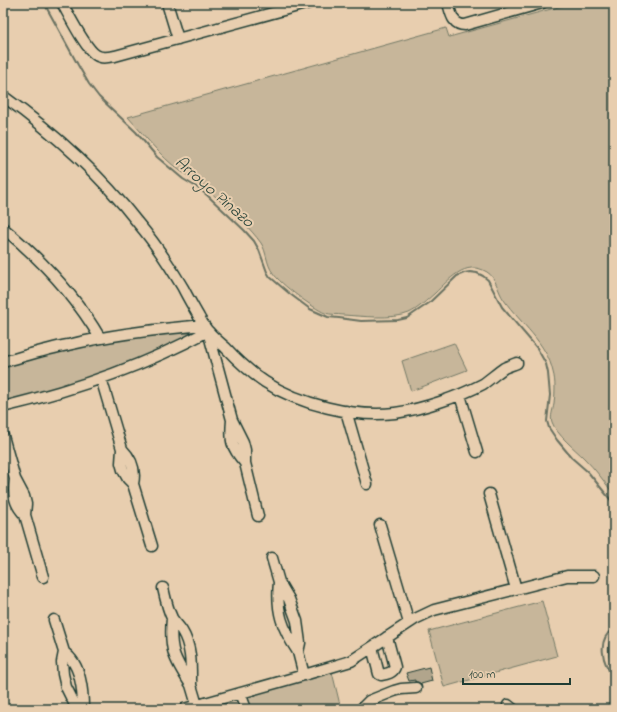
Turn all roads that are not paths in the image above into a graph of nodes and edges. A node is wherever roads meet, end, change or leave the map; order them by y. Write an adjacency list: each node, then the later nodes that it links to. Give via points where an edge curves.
1 (62, 3): 7 (street, via 89,48 101,57 115,56)
2 (168, 3): 7 (street)
3 (308, 3): 6 (street)
4 (448, 3): 5 (street, via 454,21 465,25)
5 (542, 3)
6 (279, 7): 7 (street)
7 (178, 39)
8 (3, 96): 10 (street, via 73,153 108,187 140,224)
9 (3, 228): 11 (street, via 41,261 58,280 78,304)
10 (206, 328): 11 (street, via 158,329); 14 (street, via 181,346); 17 (street, via 242,365 266,383 320,406); 22 (street, via 232,420 244,442 245,463)
11 (100, 338): 12 (street)
12 (3, 362)
13 (516, 363): 15 (street)
14 (101, 378): 16 (street); 24 (street, via 122,449 123,470 133,484)
15 (460, 395): 17 (street, via 395,413); 19 (street)
16 (3, 407)
17 (346, 411): 20 (street)
18 (3, 436): 27 (street, via 15,479 15,497 25,515)
19 (477, 452)
20 (367, 484)
21 (489, 494): 30 (street)
22 (258, 516)
23 (380, 525): 33 (street)
24 (152, 546)
25 (272, 558): 28 (street)
26 (594, 576): 30 (street, via 567,576)
27 (43, 577)
28 (279, 582): 37 (street, via 297,621 300,642); 37 (street, via 279,609 282,622)
29 (162, 588): 31 (street)
30 (516, 589): 33 (street, via 434,610)
31 (172, 618): 39 (street, via 173,652); 39 (street, via 182,630 190,652)
32 (54, 620): 36 (street)
33 (409, 623): 34 (street)
34 (387, 637): 35 (street); 35 (street, via 395,667 392,672 379,674)
35 (372, 647): 38 (street, via 351,661)
36 (64, 652): 43 (street, via 63,674 66,687); 44 (street, via 72,660 77,671)
37 (298, 652): 38 (street)
38 (304, 675): 41 (street)
39 (191, 685): 42 (street)
40 (416, 688): 47 (street, via 394,691 369,701)
41 (240, 693): 42 (street); 46 (street)
42 (197, 705): 45 (street)
43 (77, 709)
44 (83, 709)
45 (184, 709)
46 (246, 709)
47 (361, 709)

